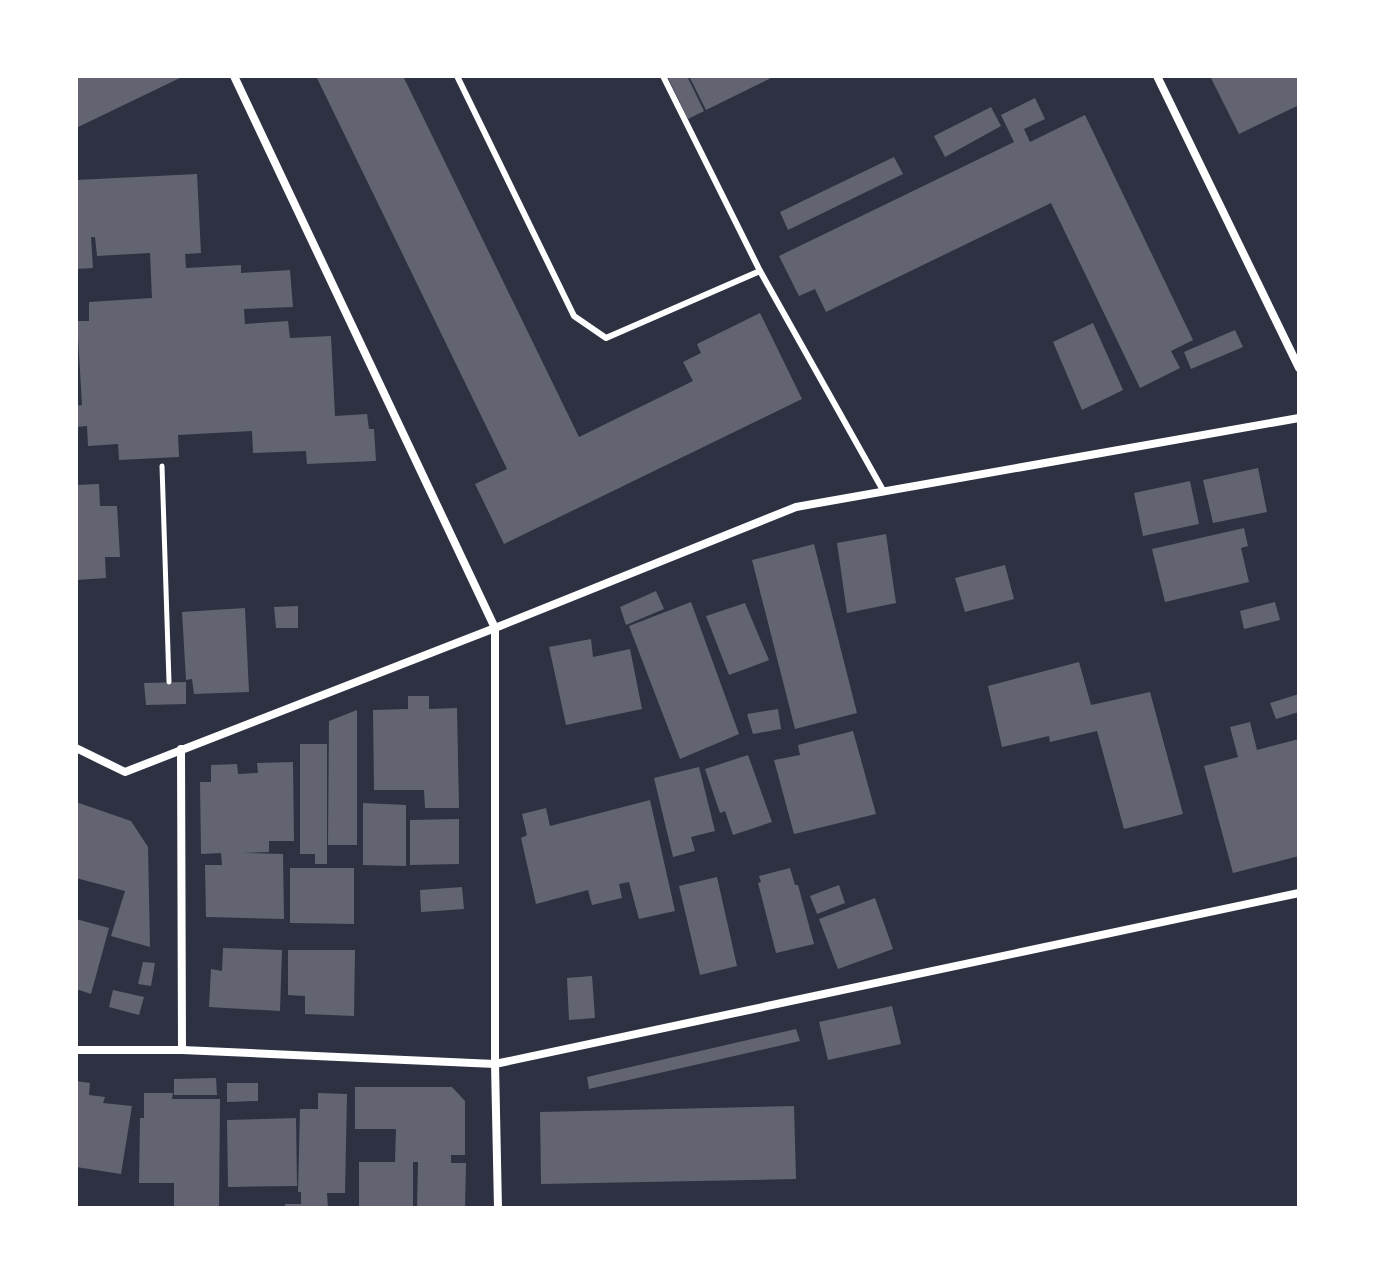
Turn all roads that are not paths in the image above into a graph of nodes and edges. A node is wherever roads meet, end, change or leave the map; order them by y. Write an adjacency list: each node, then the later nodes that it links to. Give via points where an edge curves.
1 (234, 76): 9 (street)
2 (457, 76): 5 (lane, via 574,316 606,338)
3 (663, 76): 5 (lane)
4 (1157, 76): 6 (street)
5 (760, 271): 8 (lane)
6 (1299, 368)
7 (1299, 418): 8 (street)
8 (884, 492): 9 (street, via 796,507)
9 (495, 628): 11 (street); 15 (street)
10 (76, 748): 11 (street, via 125,772)
11 (181, 749): 14 (street)
12 (1299, 893): 15 (street)
13 (76, 1050): 14 (street)
14 (182, 1050): 15 (street)
15 (495, 1064): 16 (street)
16 (498, 1208)

